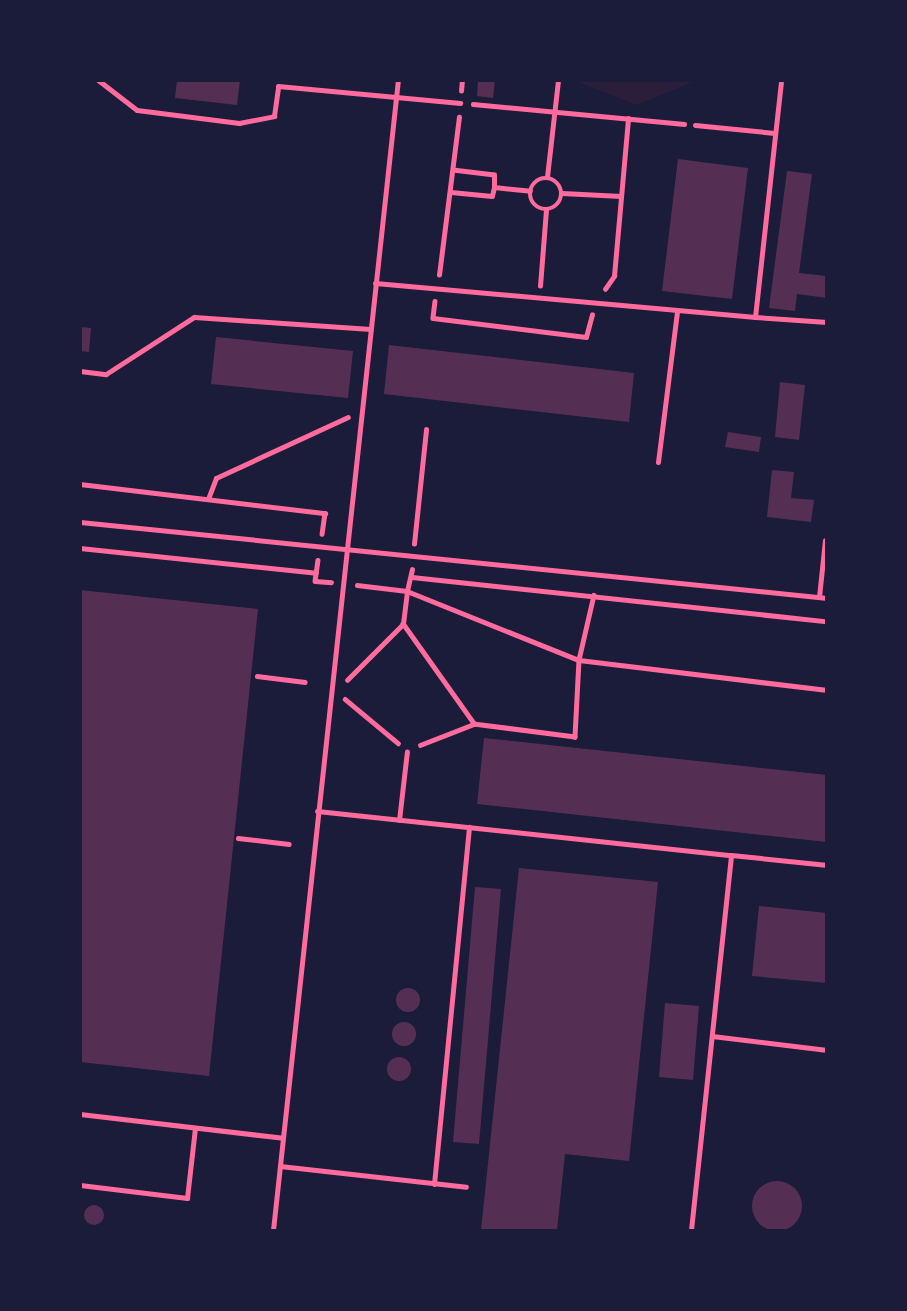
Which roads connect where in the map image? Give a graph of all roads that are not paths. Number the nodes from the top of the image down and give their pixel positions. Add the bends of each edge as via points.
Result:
1 (98, 80) edge
2 (398, 80) edge
3 (781, 82) dead end
4 (278, 83) edge
5 (397, 97) junction
6 (460, 103) road end
7 (695, 125) road end
8 (775, 133) junction
9 (375, 283) junction
10 (677, 312) junction
11 (755, 317) junction
12 (827, 322) edge
13 (371, 329) junction
14 (80, 371) edge
15 (658, 462) dead end
16 (80, 522) edge
17 (825, 540) edge
18 (346, 551) junction
19 (819, 597) junction
20 (827, 598) edge
21 (407, 751) road end
22 (317, 811) junction
23 (399, 820) junction
24 (469, 827) junction
25 (731, 855) junction
26 (827, 865) edge
27 (712, 1036) junction
28 (827, 1050) edge
29 (80, 1114) edge
30 (195, 1128) junction
31 (283, 1138) junction
32 (280, 1166) junction
33 (434, 1184) junction
34 (80, 1185) edge
35 (466, 1187) dead end
36 (273, 1230) edge
37 (691, 1230) edge

1 - 4 lane via 137,110 239,123 274,116
2 - 5 lane
3 - 8 lane
4 - 5 lane
5 - 6 lane
5 - 9 lane
7 - 8 lane
8 - 11 lane
9 - 10 lane
9 - 13 lane
10 - 11 lane
10 - 15 lane
11 - 12 lane
13 - 14 lane via 194,317 106,374
13 - 18 lane
16 - 18 lane
17 - 19 lane
18 - 19 lane
18 - 22 lane
19 - 20 lane
21 - 23 lane
22 - 23 lane
22 - 31 lane
23 - 24 lane
24 - 25 lane
24 - 33 lane
25 - 26 lane
25 - 27 lane
27 - 28 lane
27 - 37 lane
29 - 30 lane
30 - 31 lane
30 - 34 lane via 187,1198
31 - 32 lane
32 - 33 lane
32 - 36 lane
33 - 35 lane

